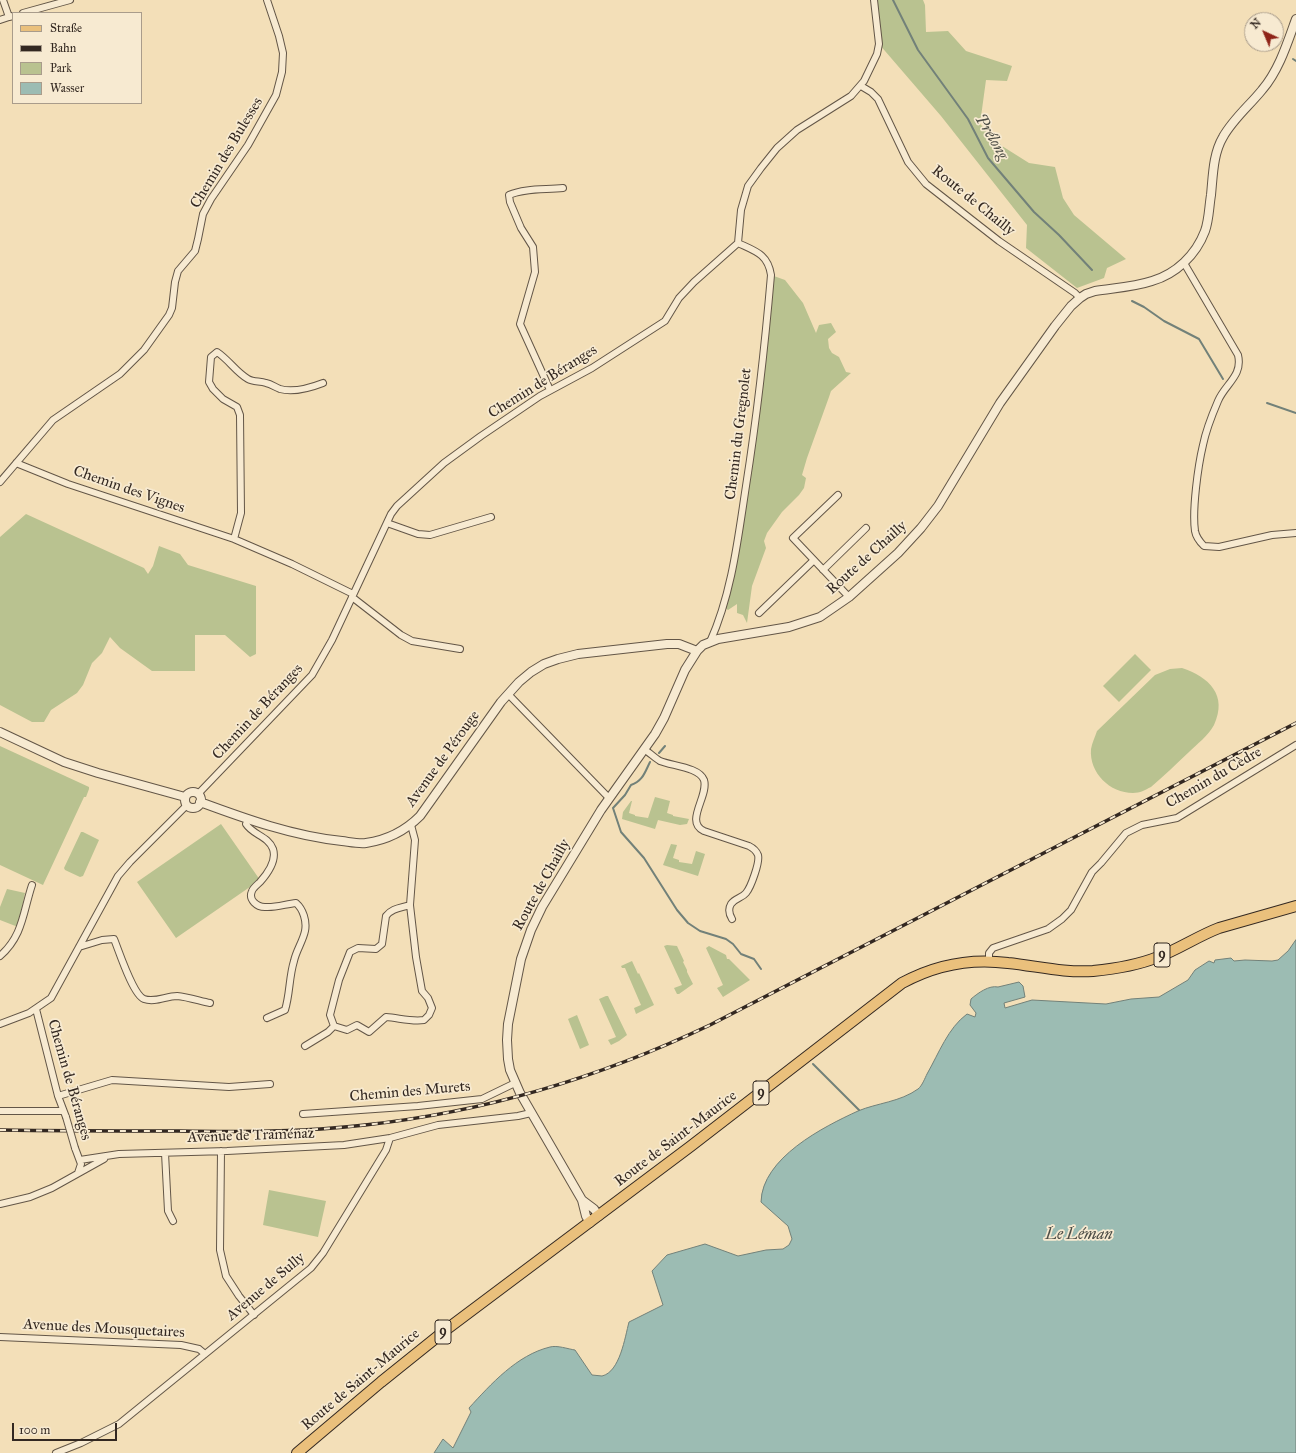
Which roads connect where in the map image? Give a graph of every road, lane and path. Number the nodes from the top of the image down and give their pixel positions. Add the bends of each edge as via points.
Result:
1 (3, 0) edge
2 (70, 0) edge
3 (267, 0) edge
4 (874, 0) edge
5 (27, 12) edge
6 (11, 16) edge
7 (0, 20) edge
8 (1296, 20) edge
9 (860, 86) junction
10 (564, 188) dead end
11 (738, 243) junction
12 (1184, 263) junction
13 (1080, 298) junction
14 (323, 383) dead end
15 (550, 390) junction
16 (16, 463) junction
17 (0, 482) edge
18 (838, 495) dead end
19 (491, 518) dead end
20 (386, 523) junction
21 (866, 528) dead end
22 (1296, 533) edge
23 (234, 539) junction
24 (814, 560) junction
25 (823, 570) junction
26 (353, 596) junction
27 (849, 597) junction
28 (759, 613) dead end
29 (710, 642) junction
30 (460, 649) dead end
31 (697, 651) junction
32 (508, 694) junction
33 (0, 732) edge
34 (1296, 745) edge
35 (645, 750) junction
36 (199, 798) junction
37 (609, 798) junction
38 (186, 801) junction
39 (248, 819) junction
40 (411, 825) junction
41 (32, 885) dead end
42 (410, 905) junction
43 (1296, 906) edge
44 (732, 919) dead end
45 (80, 947) junction
46 (0, 956) edge
47 (989, 961) junction
48 (210, 1003) dead end
49 (36, 1009) junction
50 (267, 1018) dead end
51 (0, 1024) edge
52 (334, 1026) junction
53 (305, 1046) dead end
54 (515, 1082) junction
55 (270, 1084) dead end
56 (58, 1096) junction
57 (0, 1111) edge
58 (531, 1113) junction
59 (65, 1114) junction
60 (303, 1114) dead end
61 (390, 1138) junction
62 (221, 1151) junction
63 (165, 1153) junction
64 (113, 1155) junction
65 (80, 1160) junction
66 (78, 1173) junction
67 (582, 1200) junction
68 (0, 1204) edge
69 (599, 1216) junction
70 (173, 1221) dead end
71 (590, 1222) junction
72 (254, 1315) junction
73 (0, 1337) edge
74 (205, 1354) junction
75 (56, 1453) edge
76 (297, 1453) edge

1 - 6 street
2 - 5 street
3 - 16 street, Chemin des Bulesses via 283,53 282,72 276,95 248,145 203,214 195,251 178,271 174,282 169,315 144,350 120,374 53,420
4 - 9 street via 879,44 877,54
6 - 7 street
8 - 12 street, Route de Chailly via 1272,77 1228,129 1219,145 1204,232 1198,247
9 - 11 street via 851,96 797,130 778,148 748,186 741,210
9 - 13 street, Route de Chailly via 878,99 911,167 933,190 999,242
10 - 15 street via 532,190 509,195 521,228 533,247 536,272 520,324
11 - 15 street, Chemin de Béranges via 679,298 665,322 592,368
11 - 29 street, Chemin du Gregnolet via 764,256 771,275 753,441 733,570
12 - 13 street, Route de Chailly via 1151,282 1095,291
12 - 22 street via 1238,355 1239,366 1236,376 1218,400 1202,446 1195,506 1195,531 1204,546 1219,547 1272,535
13 - 27 street, Route de Chailly via 1055,326 1000,403 931,516 901,550
14 - 23 street via 291,391 280,389 248,380 217,352 211,357 209,382 223,399 237,407 240,414 241,513
15 - 20 street, Chemin de Béranges via 444,463 397,506
16 - 17 street, Chemin des Bulesses
16 - 23 street, Chemin des Vignes via 68,484
18 - 24 street via 793,538
19 - 20 street via 430,535 418,534
20 - 26 street, Chemin de Béranges
21 - 25 street
23 - 26 street, Chemin des Vignes via 292,564
24 - 25 street
24 - 28 street
25 - 27 street
26 - 30 street, Chemin des Vignes via 412,641
26 - 36 street, Chemin de Béranges via 312,675
27 - 29 street, Route de Chailly via 820,617 806,622
29 - 31 street, Route de Chailly
31 - 32 street, Avenue de Pérouge via 679,644 666,644 578,654 544,664 518,682
31 - 35 street, Route de Chailly
32 - 37 street
32 - 40 street, Avenue de Pérouge via 430,804
33 - 38 street via 64,762
34 - 47 street, Chemin du Cèdre via 1177,818 1131,830 1092,872 1071,910 1062,920 1048,929 993,948 989,953
35 - 37 street, Route de Chailly
35 - 44 street via 660,761 695,771 704,780 696,818 700,829 749,846 757,854 758,861 750,887 743,896 734,900 730,907
36 - 38 street via 191,792
36 - 38 street via 196,807 191,808
36 - 39 street, Avenue de Pérouge
37 - 54 street, Route de Chailly via 542,907 525,946 507,1035 508,1059
38 - 45 street, Chemin de Béranges via 118,876
39 - 40 street, Avenue de Pérouge via 320,839 364,843 381,840
39 - 50 street via 246,824 251,831 266,839 273,850 274,861 252,890 253,901 266,907 296,903 305,918 305,932 293,962 285,1010
40 - 42 street via 415,840
41 - 46 street via 18,935
42 - 52 street via 394,909 386,916 382,944 376,949 358,948 350,952 339,980 330,1015
42 - 52 street via 422,991 432,1008 429,1015 424,1020 414,1021 386,1017 369,1032 357,1025 347,1030
43 - 47 main road, Route de Saint-Maurice / 9 via 1207,932 1159,957 1116,968 1072,972
45 - 48 street via 114,939 127,974 138,995 144,999 158,1000 177,996
45 - 49 street, Chemin de Béranges via 50,998
47 - 69 main road, Route de Saint-Maurice / 9 via 945,966 902,983
49 - 51 street
49 - 56 street, Chemin de Béranges
52 - 53 street
54 - 58 street, Route de Chailly
54 - 60 street, Chemin des Murets via 482,1099
55 - 56 street via 229,1087 112,1080
56 - 59 street, Chemin de Béranges
57 - 59 street
58 - 61 street via 438,1125
58 - 67 street, Route de Chailly
59 - 65 street, Chemin de Béranges, bridge
61 - 62 street, Avenue de Traménaz via 344,1145
61 - 72 street, Avenue de Sully via 386,1150 323,1253 301,1277
62 - 63 street, Avenue de Traménaz
62 - 72 street via 220,1250 226,1276
63 - 64 street, Avenue de Traménaz
63 - 70 street via 168,1211
64 - 65 street, Avenue de Traménaz
64 - 66 street, Avenue de Traménaz
65 - 66 street, Chemin de Béranges via 81,1168
66 - 68 street, Avenue de Traménaz via 30,1197
67 - 69 street, Route de Chailly
67 - 71 street, Route de Chailly
69 - 71 main road, Route de Saint-Maurice / 9
71 - 76 main road, Route de Saint-Maurice / 9 via 447,1329
72 - 74 street, Avenue de Sully
73 - 74 street, Avenue des Mousquetaires via 181,1345 198,1349
74 - 75 street, Avenue de Sully via 119,1424 81,1444

